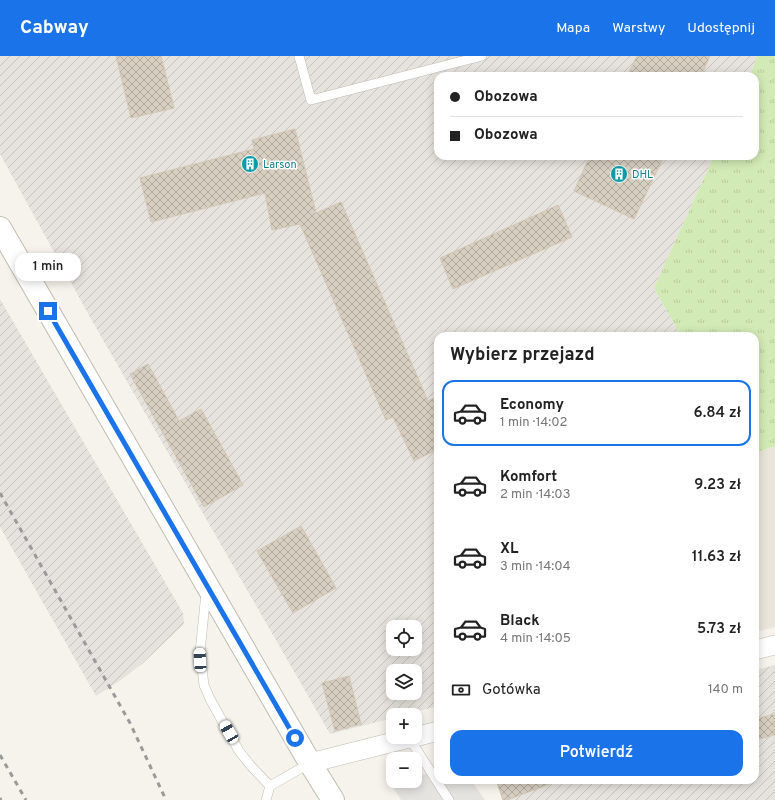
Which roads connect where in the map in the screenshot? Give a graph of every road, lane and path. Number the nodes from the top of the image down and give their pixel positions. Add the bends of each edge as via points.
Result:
1 (299, 56) edge
2 (482, 56) edge
3 (0, 228) edge
4 (207, 586) junction
5 (775, 644) edge
6 (759, 649) edge
7 (434, 732) edge
8 (422, 735) edge
9 (386, 744) edge
10 (416, 744) edge
11 (310, 763) junction
12 (434, 774) edge
13 (440, 784) edge
14 (270, 786) junction
15 (266, 800) edge
16 (333, 800) edge
17 (449, 800) edge

1 - 2 lane via 311,100
3 - 4 street
4 - 11 street
4 - 14 lane via 200,652 204,685 239,751
5 - 6 street
7 - 8 street
9 - 11 street
10 - 12 lane
11 - 14 lane
11 - 16 street
13 - 17 lane
14 - 15 lane

